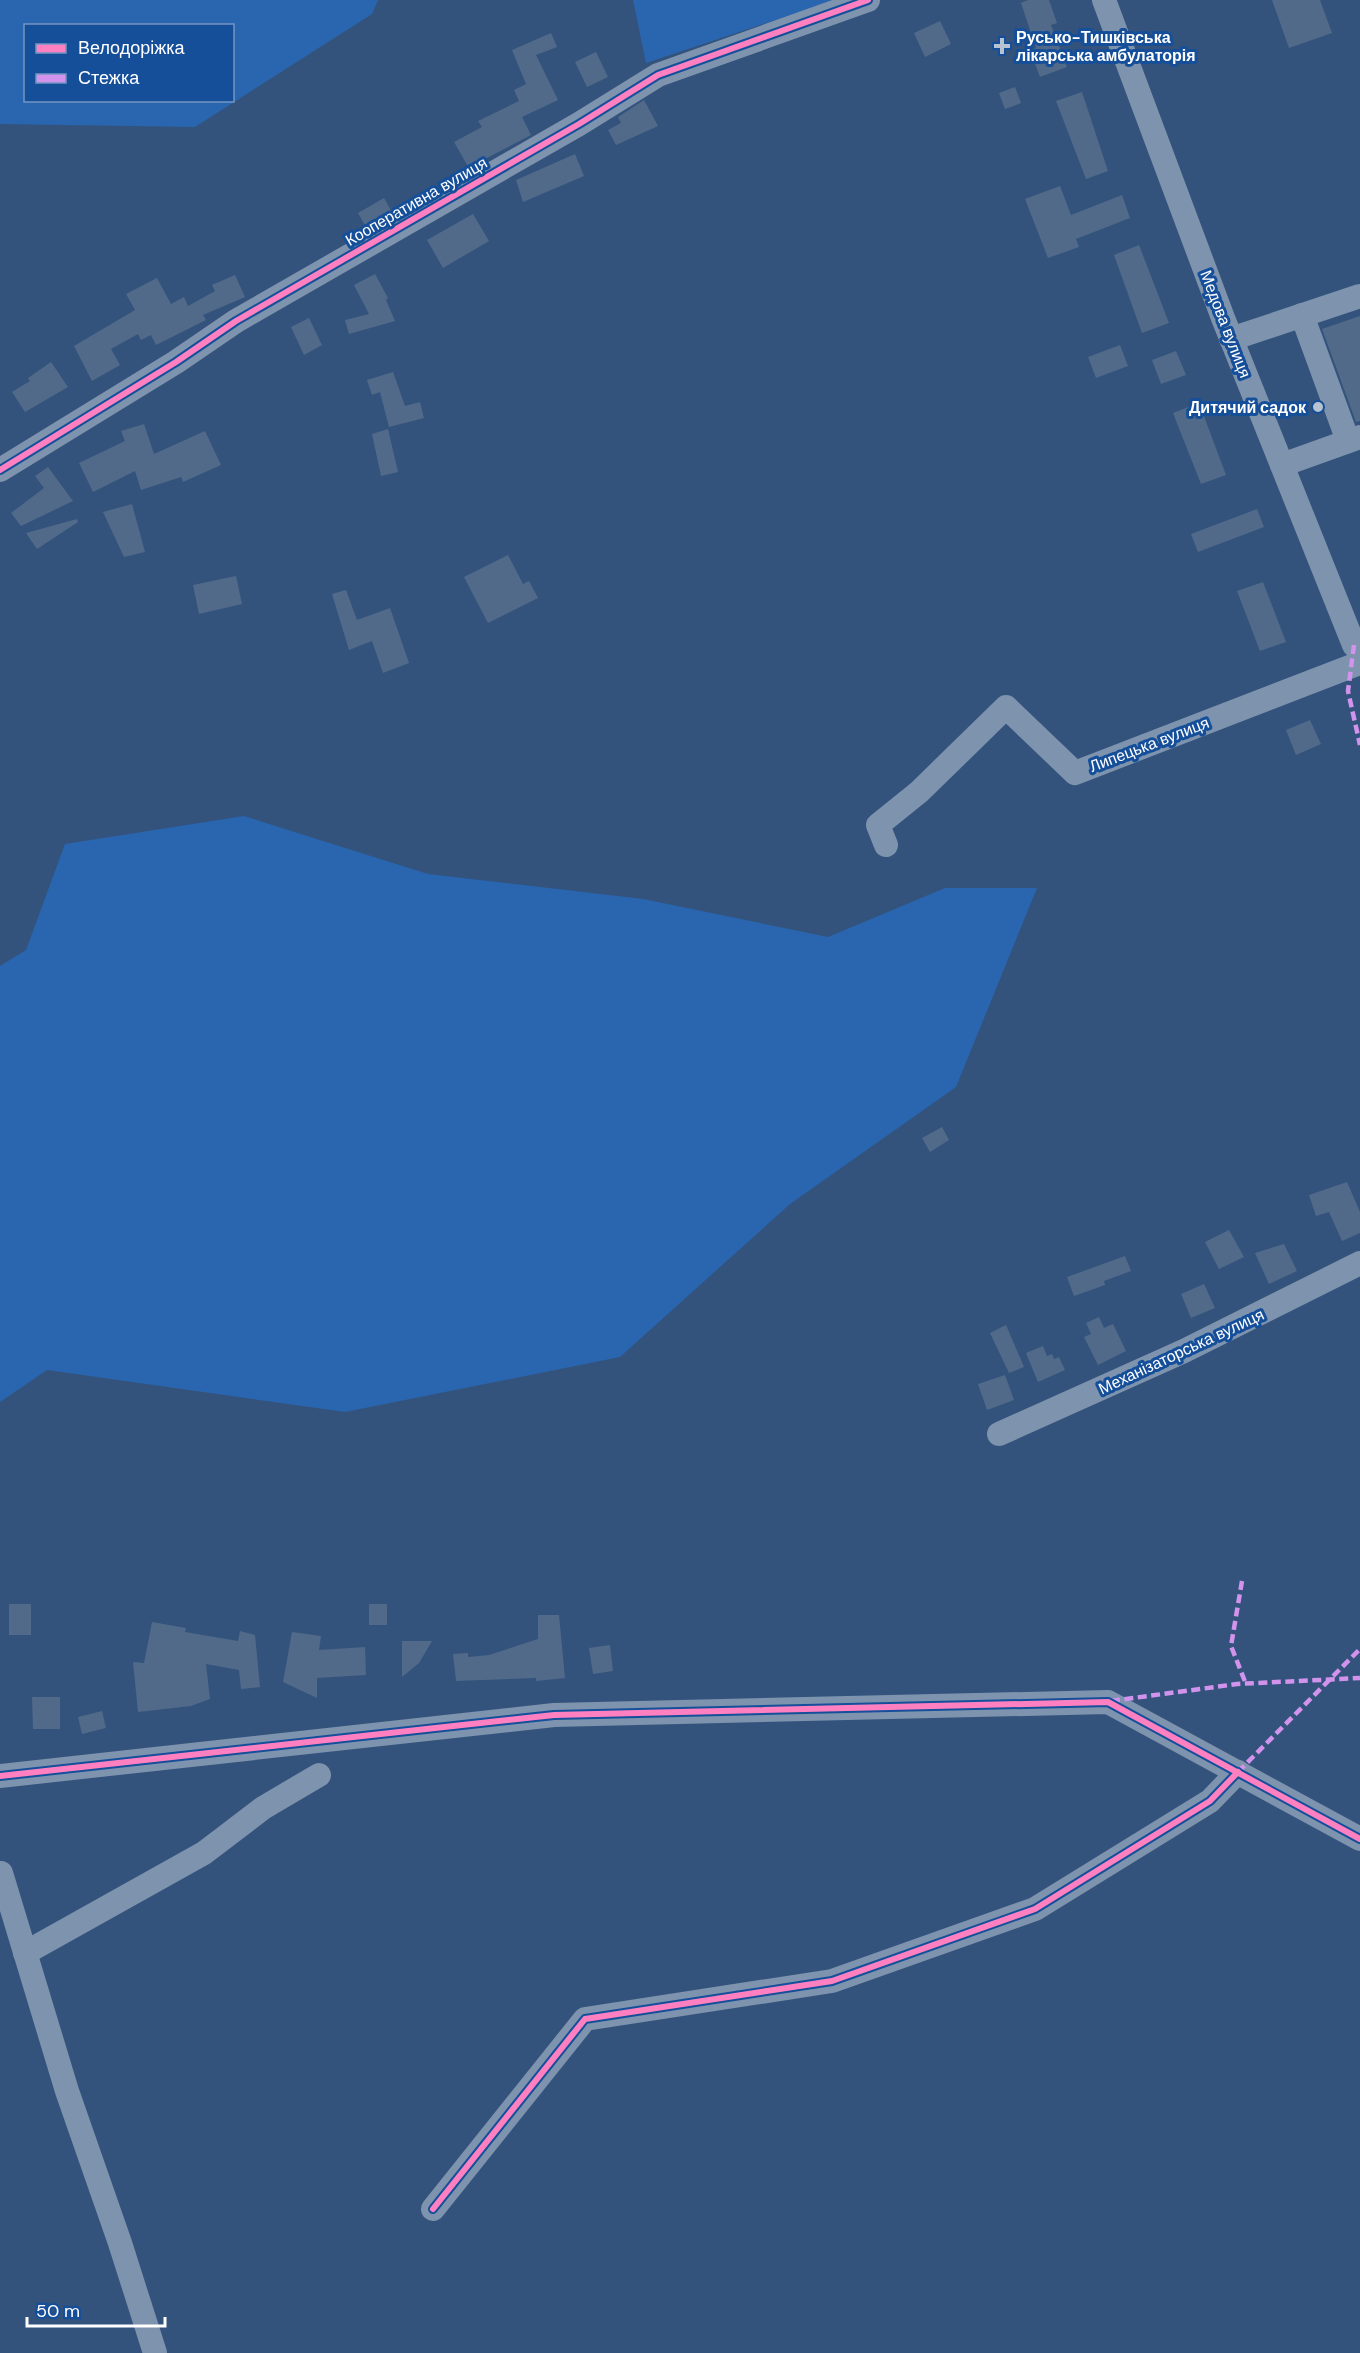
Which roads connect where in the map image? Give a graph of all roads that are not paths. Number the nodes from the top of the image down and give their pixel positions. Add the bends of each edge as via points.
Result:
1 (868, 0) edge
2 (1104, 0) edge
3 (1360, 296) edge
4 (1302, 315) junction
5 (1232, 339) junction
6 (1354, 439) edge
7 (1282, 465) junction
8 (0, 470) edge
9 (1357, 654) edge
10 (885, 845) dead end
11 (1360, 1263) edge
12 (999, 1434) dead end
13 (1238, 1772) junction
14 (319, 1774) dead end
15 (0, 1776) edge
16 (1360, 1839) edge
17 (1, 1873) edge
18 (25, 1953) junction
19 (433, 2209) dead end
20 (155, 2353) edge

1 - 8 street, Кооперативна вулиця via 657,75 236,321
2 - 5 street, Медова вулиця
3 - 4 street
4 - 5 street
4 - 6 street
5 - 7 street, Медова вулиця
6 - 7 street
7 - 9 street, Медова вулиця
9 - 10 street, Липецька вулиця via 1075,773 1006,707 919,792 878,825
11 - 12 street, Механізаторська вулиця via 1184,1352
13 - 15 street via 1108,1702 554,1715
13 - 16 street
13 - 19 street via 1210,1801 1035,1909 832,1981 585,2019
14 - 18 street via 263,1808 204,1853
17 - 18 street
18 - 20 street

